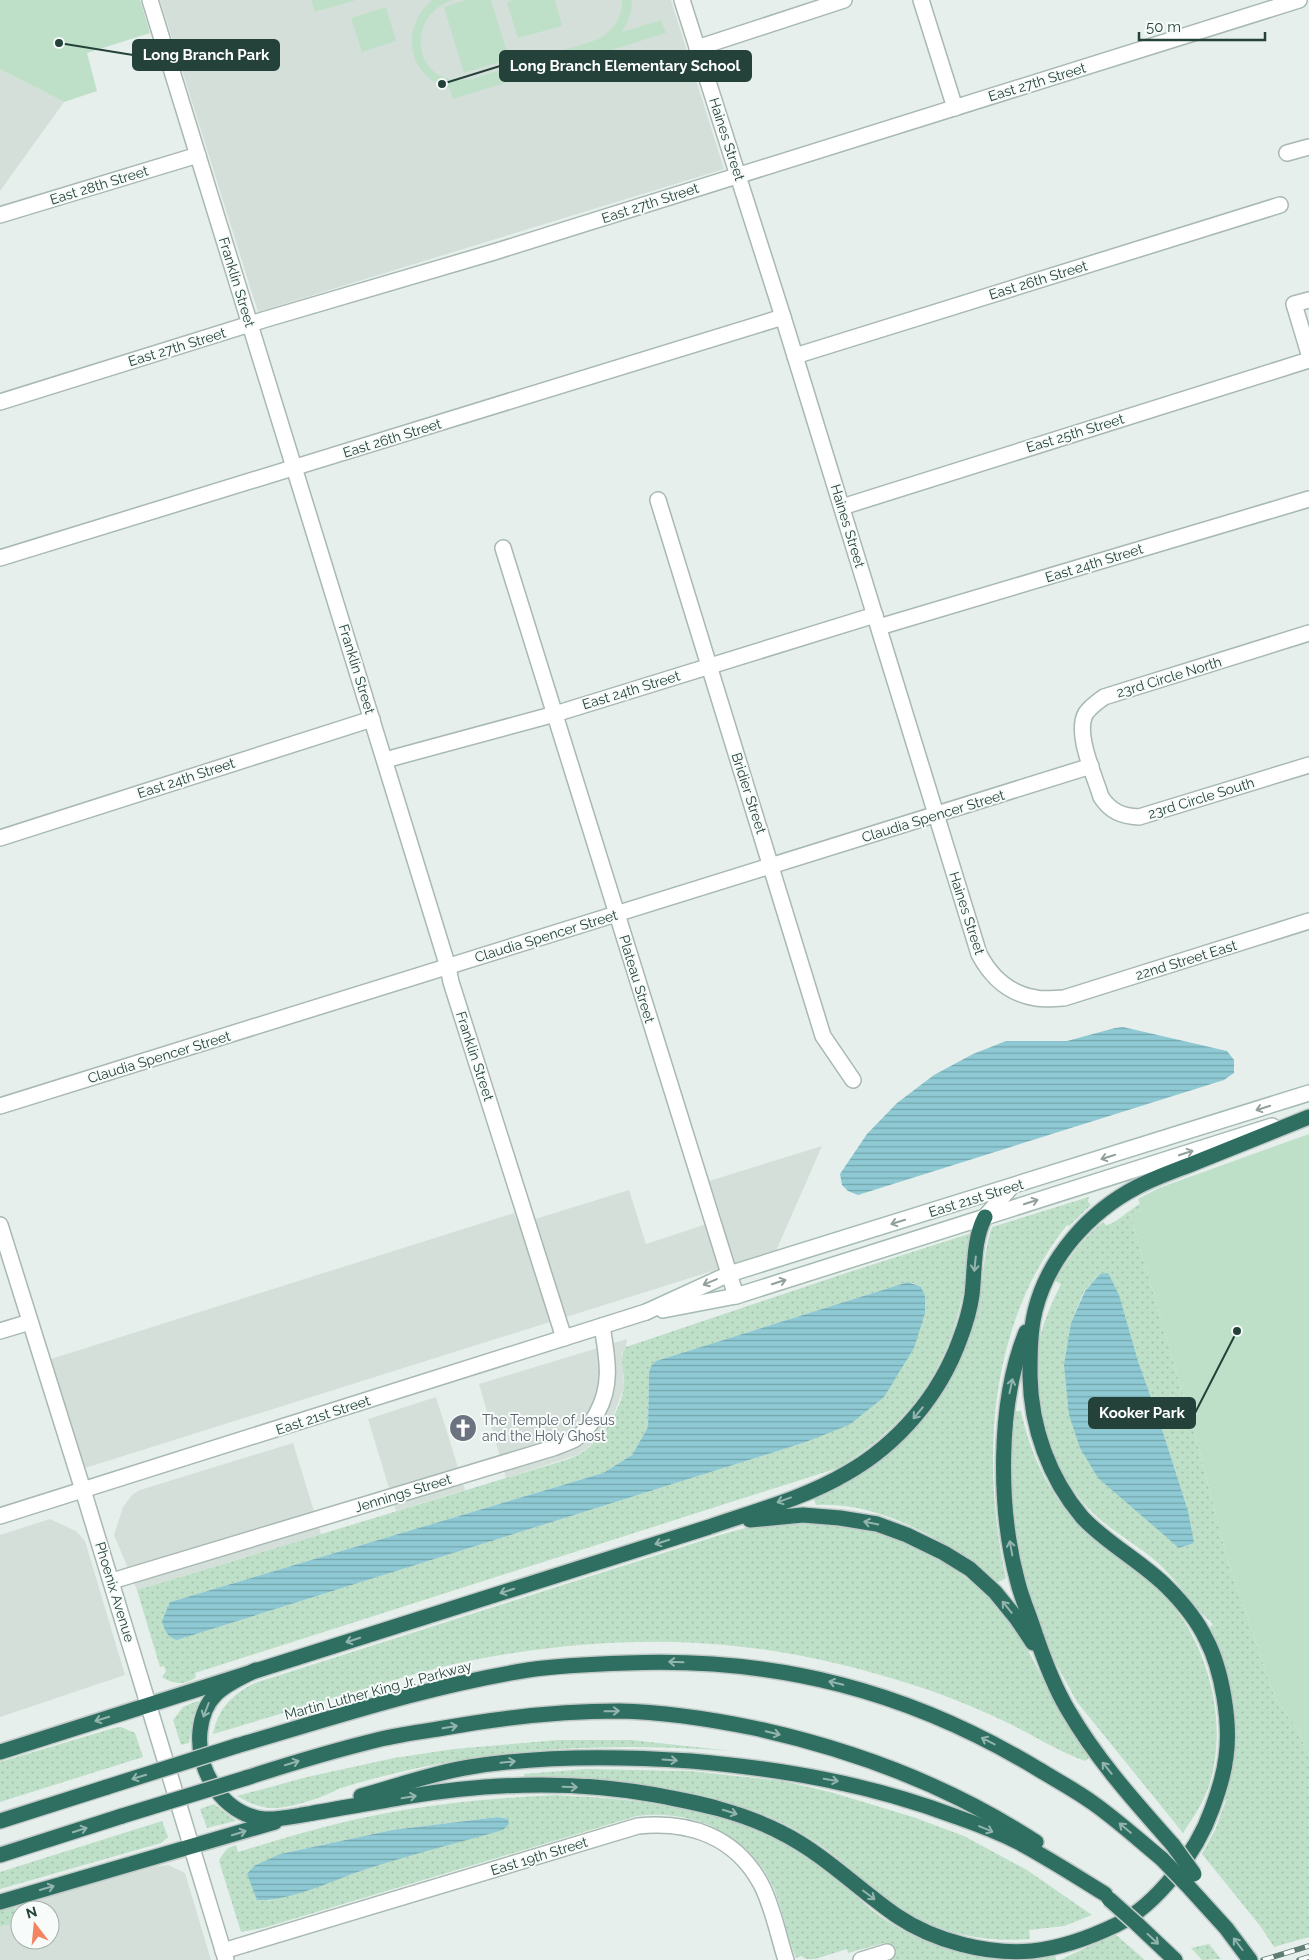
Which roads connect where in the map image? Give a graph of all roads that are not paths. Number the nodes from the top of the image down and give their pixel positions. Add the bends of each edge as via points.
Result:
1 (150, 0) edge
2 (682, 0) edge
3 (844, 0) edge
4 (921, 0) edge
5 (1299, 0) edge
6 (697, 48) junction
7 (955, 108) junction
8 (1309, 146) edge
9 (1287, 153) dead end
10 (198, 155) junction
11 (739, 175) junction
12 (1280, 205) dead end
13 (0, 215) edge
14 (1309, 300) edge
15 (783, 317) junction
16 (250, 325) junction
17 (1309, 354) edge
18 (795, 356) junction
19 (1309, 360) edge
20 (0, 402) edge
21 (294, 468) junction
22 (1309, 499) edge
23 (658, 500) dead end
24 (842, 507) junction
25 (503, 548) dead end
26 (0, 558) edge
27 (877, 621) junction
28 (1309, 633) edge
29 (708, 666) junction
30 (555, 714) junction
31 (372, 719) junction
32 (385, 760) junction
33 (1309, 765) edge
34 (1092, 766) junction
35 (936, 815) junction
36 (0, 838) edge
37 (772, 866) junction
38 (617, 914) junction
39 (1309, 921) edge
40 (448, 966) junction
41 (1064, 998) joint
42 (853, 1080) dead end
43 (1309, 1093) edge
44 (0, 1106) edge
45 (1309, 1115) edge
46 (1011, 1187) junction
47 (985, 1217) junction
48 (0, 1225) edge
49 (729, 1274) junction
50 (736, 1296) junction
51 (1035, 1310) junction
52 (646, 1312) junction
53 (30, 1322) junction
54 (602, 1326) junction
55 (0, 1331) edge
56 (564, 1338) junction
57 (83, 1490) junction
58 (0, 1516) edge
59 (709, 1527) junction
60 (112, 1581) junction
61 (1044, 1662) junction
62 (256, 1670) junction
63 (148, 1704) junction
64 (0, 1752) edge
65 (292, 1816) junction
66 (0, 1821) edge
67 (192, 1847) junction
68 (0, 1855) edge
69 (1190, 1879) junction
70 (1107, 1896) junction
71 (0, 1902) edge
72 (888, 1952) dead end
73 (225, 1955) edge
74 (1172, 1957) edge
75 (786, 1960) edge
76 (861, 1960) edge
77 (1250, 1960) edge

1 - 10 street, Franklin Street
2 - 6 street, Haines Street
3 - 6 street
4 - 7 street
5 - 7 street, East 27th Street
6 - 11 street, Haines Street
7 - 11 street, East 27th Street
8 - 9 street
10 - 13 street, East 28th Street
10 - 16 street, Franklin Street
11 - 15 street, Haines Street
11 - 16 street, East 27th Street
12 - 18 street, East 26th Street
14 - 17 street via 1294,304
15 - 18 street, Haines Street
15 - 21 street, East 26th Street
16 - 20 street, East 27th Street
16 - 21 street, Franklin Street
18 - 24 street, Haines Street
19 - 24 street, East 25th Street
21 - 26 street, East 26th Street
21 - 31 street, Franklin Street
22 - 27 street, East 24th Street
23 - 29 street, Bridier Street
24 - 27 street, Haines Street
25 - 30 street, Plateau Street
27 - 29 street, East 24th Street
27 - 35 street, Haines Street
28 - 34 street, 23rd Circle North via 1104,697 1092,705 1082,725
29 - 30 street, East 24th Street
29 - 37 street, Bridier Street
30 - 32 street, East 24th Street
30 - 38 street, Plateau Street
31 - 32 street, Franklin Street
31 - 36 street, East 24th Street
32 - 40 street, Franklin Street
33 - 34 street, 23rd Circle South via 1139,817 1126,816 1107,806
34 - 35 street, Claudia Spencer Street
35 - 37 street, Claudia Spencer Street
35 - 41 street, Haines Street via 979,954 986,967 1018,993 1037,999
37 - 38 street, Claudia Spencer Street
37 - 42 street, Bridier Street via 823,1036
38 - 40 street, Claudia Spencer Street
38 - 49 street, Plateau Street
39 - 41 street, 22nd Street East
40 - 44 street, Claudia Spencer Street
40 - 56 street, Franklin Street
43 -> 46 street, East 21st Street
47 -> 45 street, East 21st Street
45 - 51 highway via 1137,1187 1103,1209 1070,1241 1048,1274
46 - 47 street
46 -> 49 street, East 21st Street
50 -> 47 street, East 21st Street
47 -> 59 highway via 979,1229 971,1297 961,1339 928,1401 904,1429 877,1454 847,1474
48 - 53 street, Phoenix Avenue
49 - 50 street, Plateau Street
49 -> 52 street, East 21st Street
50 - 52 street, East 21st Street
61 -> 51 highway via 1018,1584 1010,1546 1003,1470 1010,1392 1020,1347
65 -> 51 highway via 500,1786 642,1793 732,1812 784,1834 829,1863 900,1918 934,1936 956,1943 1029,1951 1058,1946 1120,1923 1158,1892 1199,1840 1216,1800 1226,1756 1226,1716 1220,1679 1206,1639 1196,1623 1166,1587 1084,1518 1063,1490 1047,1457 1035,1425 1030,1388
52 - 54 street, East 21st Street
53 - 55 street
53 - 57 street, Phoenix Avenue
54 - 56 street, East 21st Street
54 - 60 street, Jennings Street via 608,1382 603,1402 591,1424 575,1438 553,1448
56 - 57 street, East 21st Street
57 - 58 street, East 21st Street
57 - 60 street, Phoenix Avenue
61 -> 59 highway via 1017,1619 989,1586 970,1569 907,1535 877,1524 803,1515 764,1517
59 -> 62 highway
60 - 63 street, Phoenix Avenue
69 -> 61 highway, bridge via 1172,1845 1097,1755 1067,1709
62 - 63 highway
62 -> 65 highway via 221,1688 204,1711 200,1748 205,1771 229,1804 244,1813 265,1819
63 -> 64 highway
63 - 67 street, Phoenix Avenue
67 -> 65 highway
65 -> 70 highway via 440,1774 501,1762 620,1758 713,1763 834,1780 935,1808 1017,1842
69 -> 66 highway, Martin Luther King Jr. Parkway, bridge via 1091,1802 1012,1753 958,1726 875,1693 808,1676 718,1664 593,1664 526,1671 437,1688 236,1746
71 -> 67 highway
67 - 73 street, Phoenix Avenue
68 -> 70 highway, bridge via 320,1754 380,1739 532,1716 642,1712 770,1732 890,1767 1001,1819
77 -> 69 highway
70 -> 74 highway, bridge
72 - 76 street
73 - 75 street, East 19th Street via 638,1826 669,1824 710,1835 747,1864 766,1895

